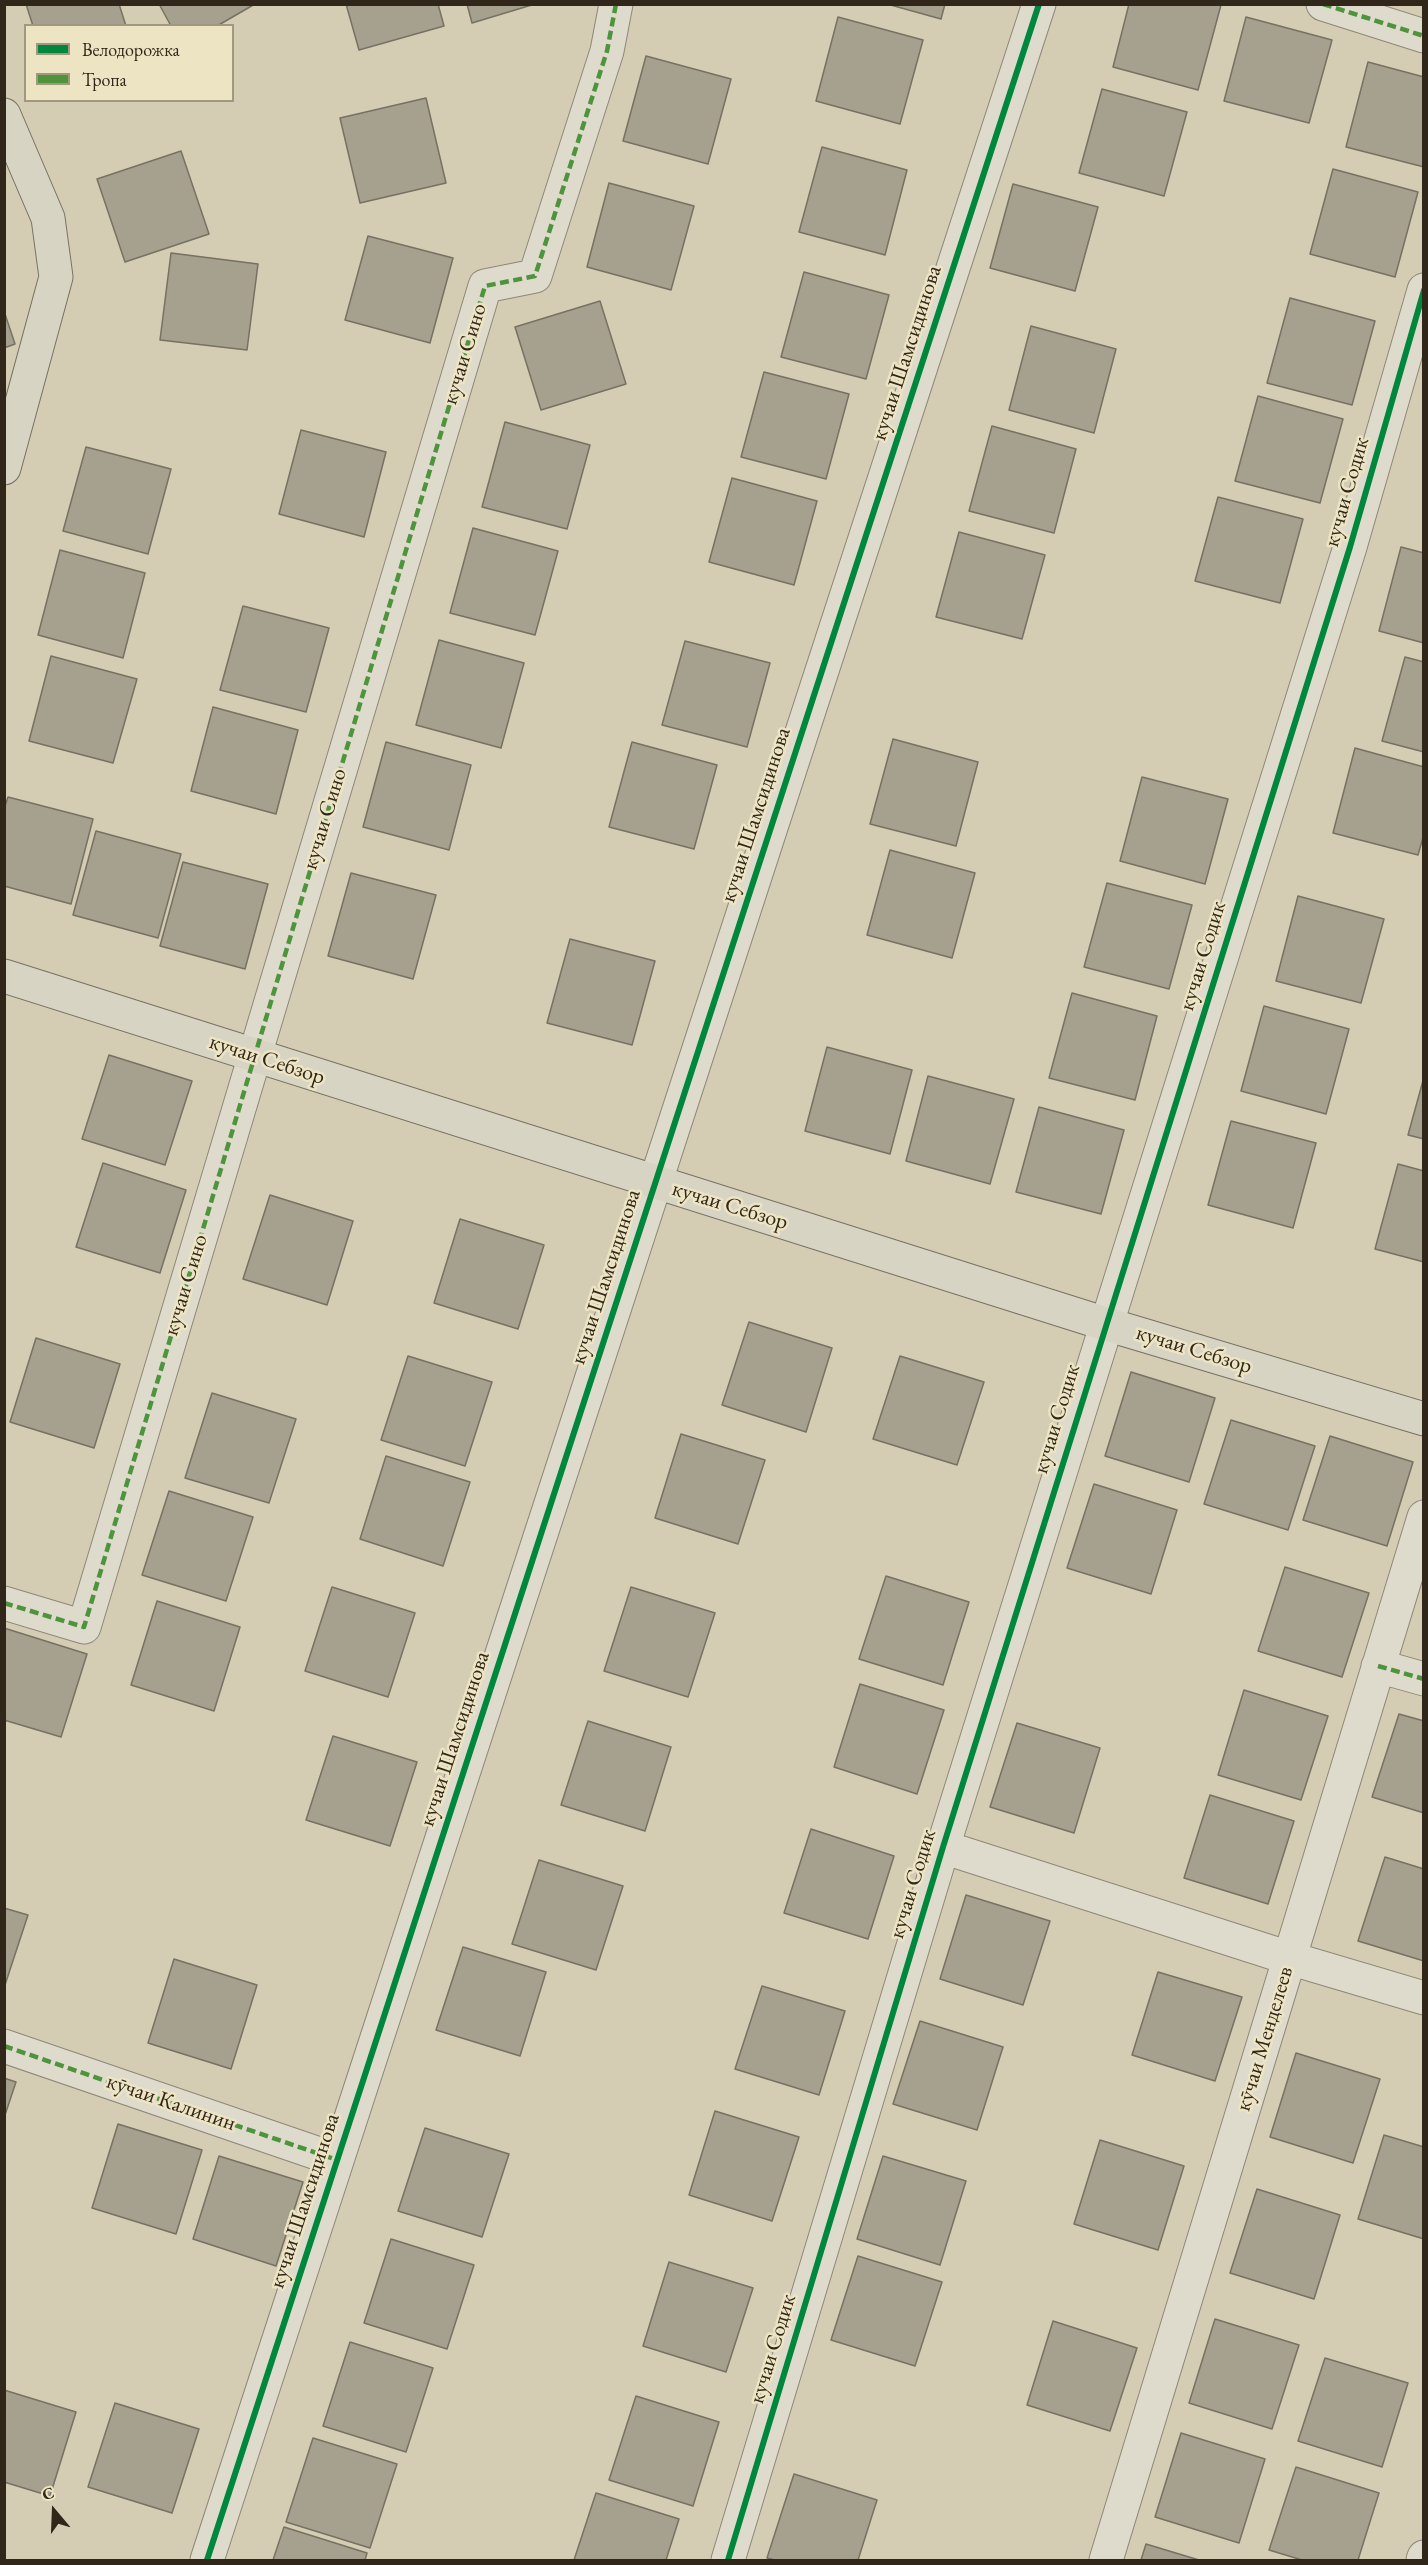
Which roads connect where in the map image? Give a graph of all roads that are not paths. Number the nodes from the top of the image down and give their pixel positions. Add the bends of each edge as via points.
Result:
1 (616, 4) edge
2 (1039, 4) edge
3 (1323, 4) edge
4 (1424, 36) edge
5 (4, 115) edge
6 (1424, 290) edge
7 (4, 468) edge
8 (4, 976) edge
9 (254, 1056) junction
10 (656, 1183) junction
11 (1106, 1324) junction
12 (1424, 1419) edge
13 (1424, 1517) edge
14 (4, 1603) edge
15 (1378, 1666) junction
16 (1424, 1678) edge
17 (943, 1847) junction
18 (1289, 1958) junction
19 (1424, 1998) edge
20 (4, 2046) edge
21 (337, 2160) junction
22 (207, 2560) edge
23 (728, 2560) edge
24 (1106, 2560) edge

1 - 9 street, кучаи Сино via 608,51 535,276 485,286
2 - 10 street, кучаи Шамсидинова
3 - 4 street
5 - 7 main road via 48,218 57,278
6 - 11 street, кучаи Содик via 1350,547
8 - 9 main road, кучаи Себзор
9 - 10 main road, кучаи Себзор
9 - 14 street, кучаи Сино via 84,1627
10 - 11 main road, кучаи Себзор
10 - 21 street, кучаи Шамсидинова
11 - 12 main road, кучаи Себзор
11 - 17 street, кучаи Содик
13 - 15 street, кӯчаи Менделеев
15 - 16 street
15 - 18 street, кӯчаи Менделеев
17 - 18 street
17 - 23 street, кучаи Содик
18 - 19 street
18 - 24 street, кӯчаи Менделеев
20 - 21 street, кӯчаи Калинин
21 - 22 street, кучаи Шамсидинова

